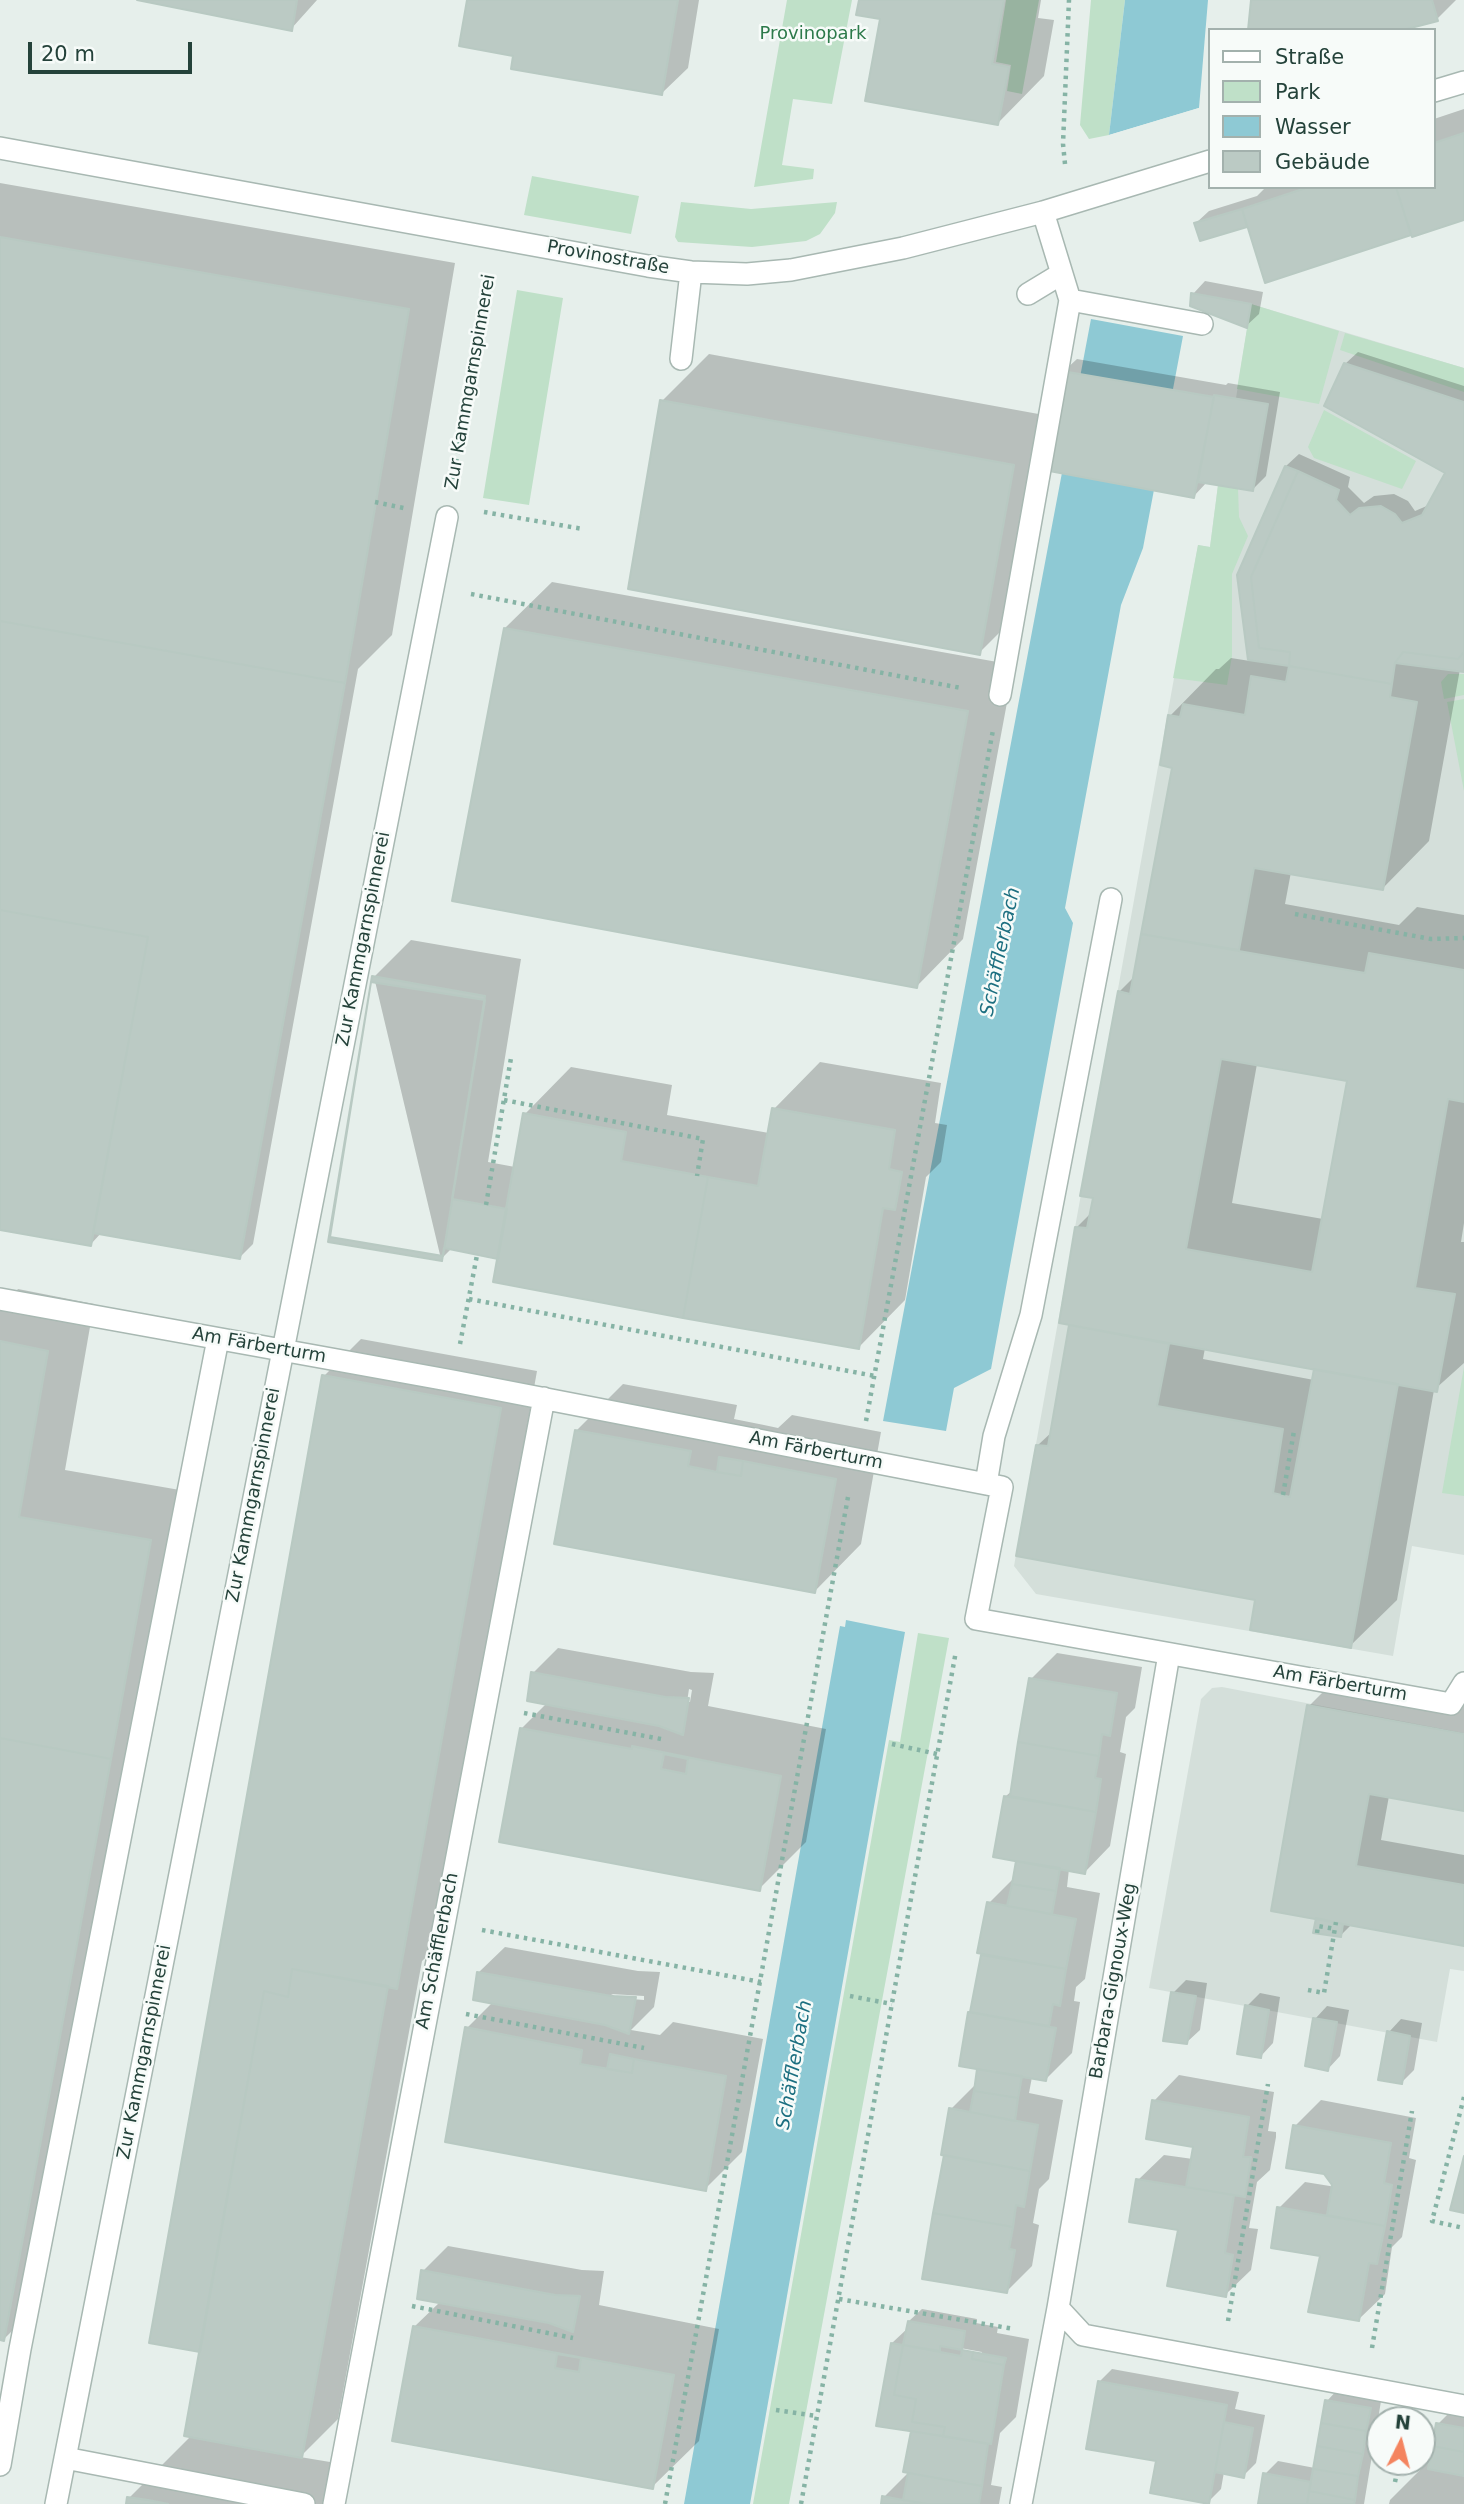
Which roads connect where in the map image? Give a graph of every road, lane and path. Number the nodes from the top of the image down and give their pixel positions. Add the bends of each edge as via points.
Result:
1 (1069, 0) edge
2 (1464, 82) edge
3 (1436, 90) edge
4 (0, 148) edge
5 (1206, 162) edge
6 (1073, 203) junction
7 (1043, 212) junction
8 (497, 239) junction
9 (691, 272) junction
10 (1061, 274) junction
11 (1028, 293) dead end
12 (1070, 300) junction
13 (1202, 324) dead end
14 (681, 359) dead end
15 (448, 512) junction
16 (583, 529) dead end
17 (433, 587) junction
18 (1000, 695) junction
19 (1111, 899) dead end
20 (1295, 914) dead end
21 (1464, 938) edge
22 (511, 1058) dead end
23 (503, 1100) junction
24 (698, 1176) dead end
25 (486, 1205) dead end
26 (477, 1255) dead end
27 (0, 1299) edge
28 (469, 1299) junction
29 (218, 1339) junction
30 (283, 1349) junction
31 (875, 1376) junction
32 (453, 1381) junction
33 (544, 1398) junction
34 (1294, 1431) dead end
35 (858, 1459) junction
36 (986, 1484) junction
37 (1283, 1495) dead end
38 (958, 1638) dead end
39 (1169, 1654) junction
40 (1464, 1683) edge
41 (485, 1706) junction
42 (661, 1739) dead end
43 (892, 1744) dead end
44 (937, 1754) junction
45 (443, 1923) junction
46 (1317, 1933) dead end
47 (761, 1982) junction
48 (1308, 1990) dead end
49 (850, 1996) dead end
50 (892, 2004) junction
51 (428, 2007) junction
52 (644, 2048) dead end
53 (1268, 2084) dead end
54 (1464, 2097) edge
55 (1412, 2111) dead end
56 (1462, 2115) edge
57 (1464, 2228) edge
58 (373, 2298) junction
59 (839, 2299) junction
60 (1058, 2308) junction
61 (1053, 2335) junction
62 (573, 2338) dead end
63 (1221, 2362) junction
64 (1365, 2388) junction
65 (1464, 2406) edge
66 (776, 2410) dead end
67 (817, 2416) junction
68 (65, 2458) junction
69 (0, 2465) edge
70 (1396, 2476) edge
71 (1395, 2482) dead end
72 (56, 2504) edge
73 (304, 2504) edge
74 (334, 2504) edge
75 (665, 2504) edge
76 (801, 2504) edge
77 (1021, 2504) edge

1 - 6 path via 1063,144
2 - 3 street
4 - 8 street, Provinostraße
5 - 6 street, Provinostraße
6 - 7 street, Provinostraße
7 - 9 street, Provinostraße via 903,248 791,270
7 - 10 street
8 - 9 street, Provinostraße
8 - 15 path, Zur Kammgarnspinnerei
9 - 14 street
10 - 11 street
10 - 12 street
12 - 13 street
12 - 18 street
15 - 16 path
15 - 17 street, Zur Kammgarnspinnerei
17 - 18 path
17 - 30 street, Zur Kammgarnspinnerei
18 - 31 path
19 - 36 street via 1031,1315 994,1437
20 - 21 path via 1431,939
22 - 23 path
23 - 24 path via 703,1139
23 - 25 path
26 - 28 path
27 - 29 street, Am Färberturm
28 - 31 path
28 - 32 path
29 - 30 street, Am Färberturm
29 - 69 street
30 - 32 street, Am Färberturm
30 - 68 street, Zur Kammgarnspinnerei
31 - 35 path
32 - 33 street, Am Färberturm
33 - 35 street, Am Färberturm
33 - 41 street, Am Schäfflerbach
34 - 37 path
35 - 36 street, Am Färberturm
35 - 47 path
36 - 39 street, Am Färberturm via 1002,1487 976,1619
38 - 44 path
39 - 40 street, Am Färberturm via 1451,1704
39 - 60 street, Barbara-Gignoux-Weg
41 - 42 path
41 - 45 street, Am Schäfflerbach
43 - 44 path
44 - 50 path
45 - 47 path
45 - 51 street, Am Schäfflerbach
46 - 48 path via 1318,1926 1336,1925 1324,1993
47 - 75 path
49 - 50 path
50 - 59 path
51 - 52 path
51 - 58 street, Am Schäfflerbach
53 - 63 path
54 - 56 path
55 - 64 path
56 - 57 path via 1432,2221
58 - 62 path
58 - 74 street, Am Schäfflerbach
59 - 61 path
59 - 67 path
60 - 61 street, Barbara-Gignoux-Weg
60 - 63 street via 1083,2335
61 - 77 street, Barbara-Gignoux-Weg
63 - 64 street
64 - 65 street
66 - 67 path
67 - 76 path
68 - 72 street, Zur Kammgarnspinnerei
68 - 73 street
70 - 71 path

